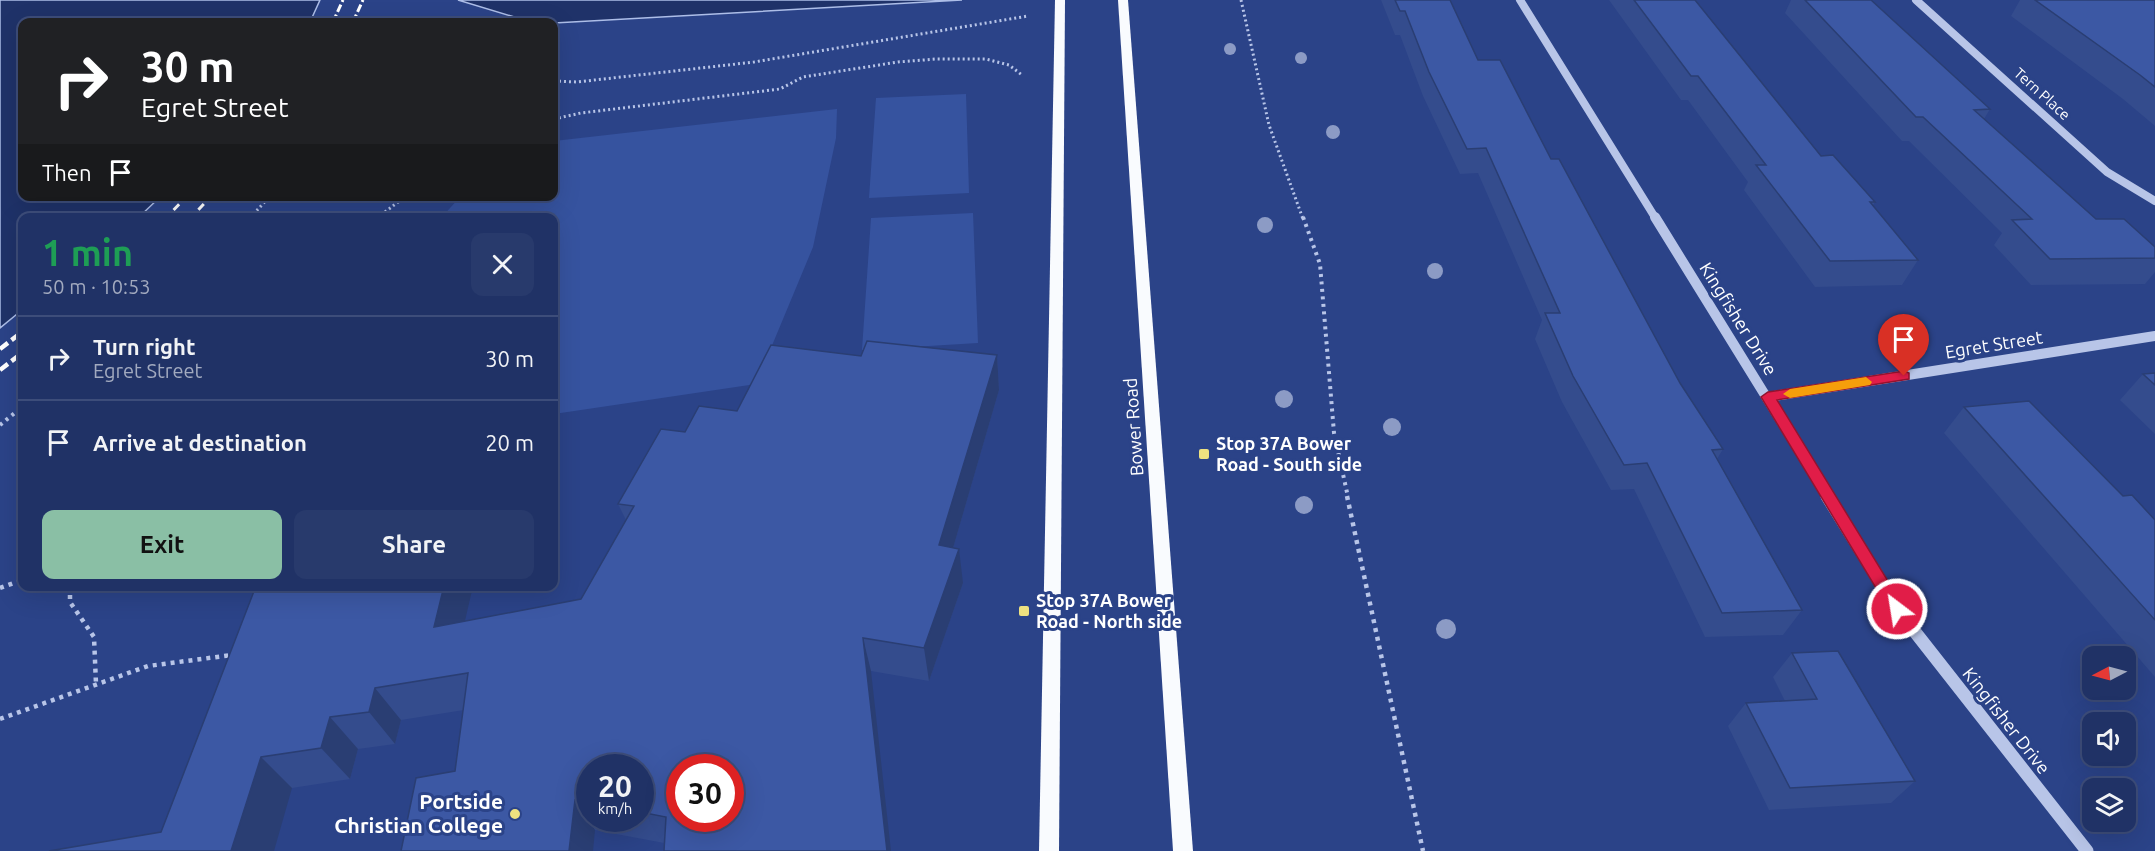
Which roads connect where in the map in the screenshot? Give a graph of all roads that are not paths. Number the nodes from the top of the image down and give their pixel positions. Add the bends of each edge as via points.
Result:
1 (1060, 0) edge
2 (1123, 0) edge
3 (1520, 0) edge
4 (1916, 0) edge
5 (2155, 201) edge
6 (2155, 336) edge
7 (1768, 397) junction
8 (1049, 851) edge
9 (1183, 851) edge
10 (2087, 851) edge

1 - 8 main road
2 - 9 main road, Bower Road
3 - 7 street, Kingfisher Drive
4 - 5 street, Tern Place via 2107,172
6 - 7 street, Egret Street
7 - 10 street, Kingfisher Drive via 1897,609

